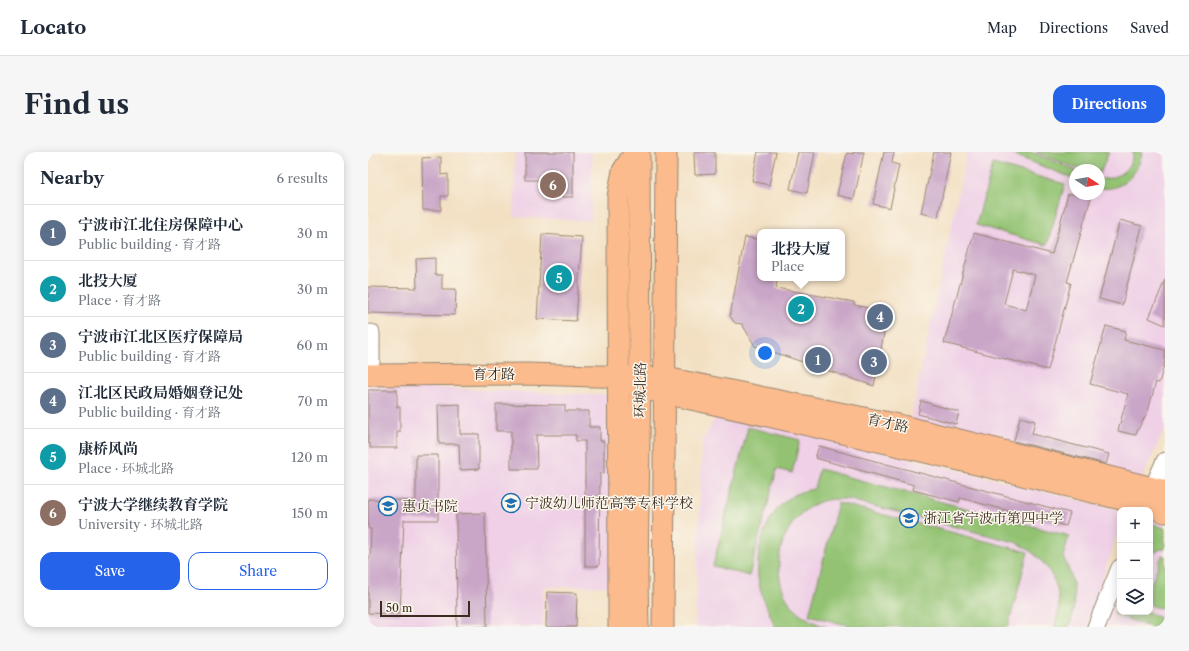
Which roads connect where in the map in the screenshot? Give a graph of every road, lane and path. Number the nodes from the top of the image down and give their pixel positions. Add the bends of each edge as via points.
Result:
1 (635, 152) edge
2 (639, 152) edge
3 (666, 152) edge
4 (371, 333) dead end
5 (369, 375) edge
6 (619, 375) junction
7 (640, 382) junction
8 (669, 389) junction
9 (1165, 461) edge
10 (1151, 498) edge
11 (1165, 512) edge
12 (1117, 575) edge
13 (619, 627) edge
14 (638, 627) edge
15 (663, 627) edge
16 (676, 627) edge
17 (1096, 627) edge

1 - 6 main road via 623,171 618,198
2 - 7 main road, 环城北路
3 - 8 main road, 环城北路
4 - 5 street
5 - 6 main road, 育才路
6 - 7 main road, 育才路
6 - 13 main road
7 - 8 main road, 育才路
7 - 14 main road, 环城北路
8 - 10 main road, 育才路 via 931,452
8 - 15 main road, 环城北路
8 - 16 main road
9 - 10 street
10 - 11 main road, 育才路
12 - 17 street

